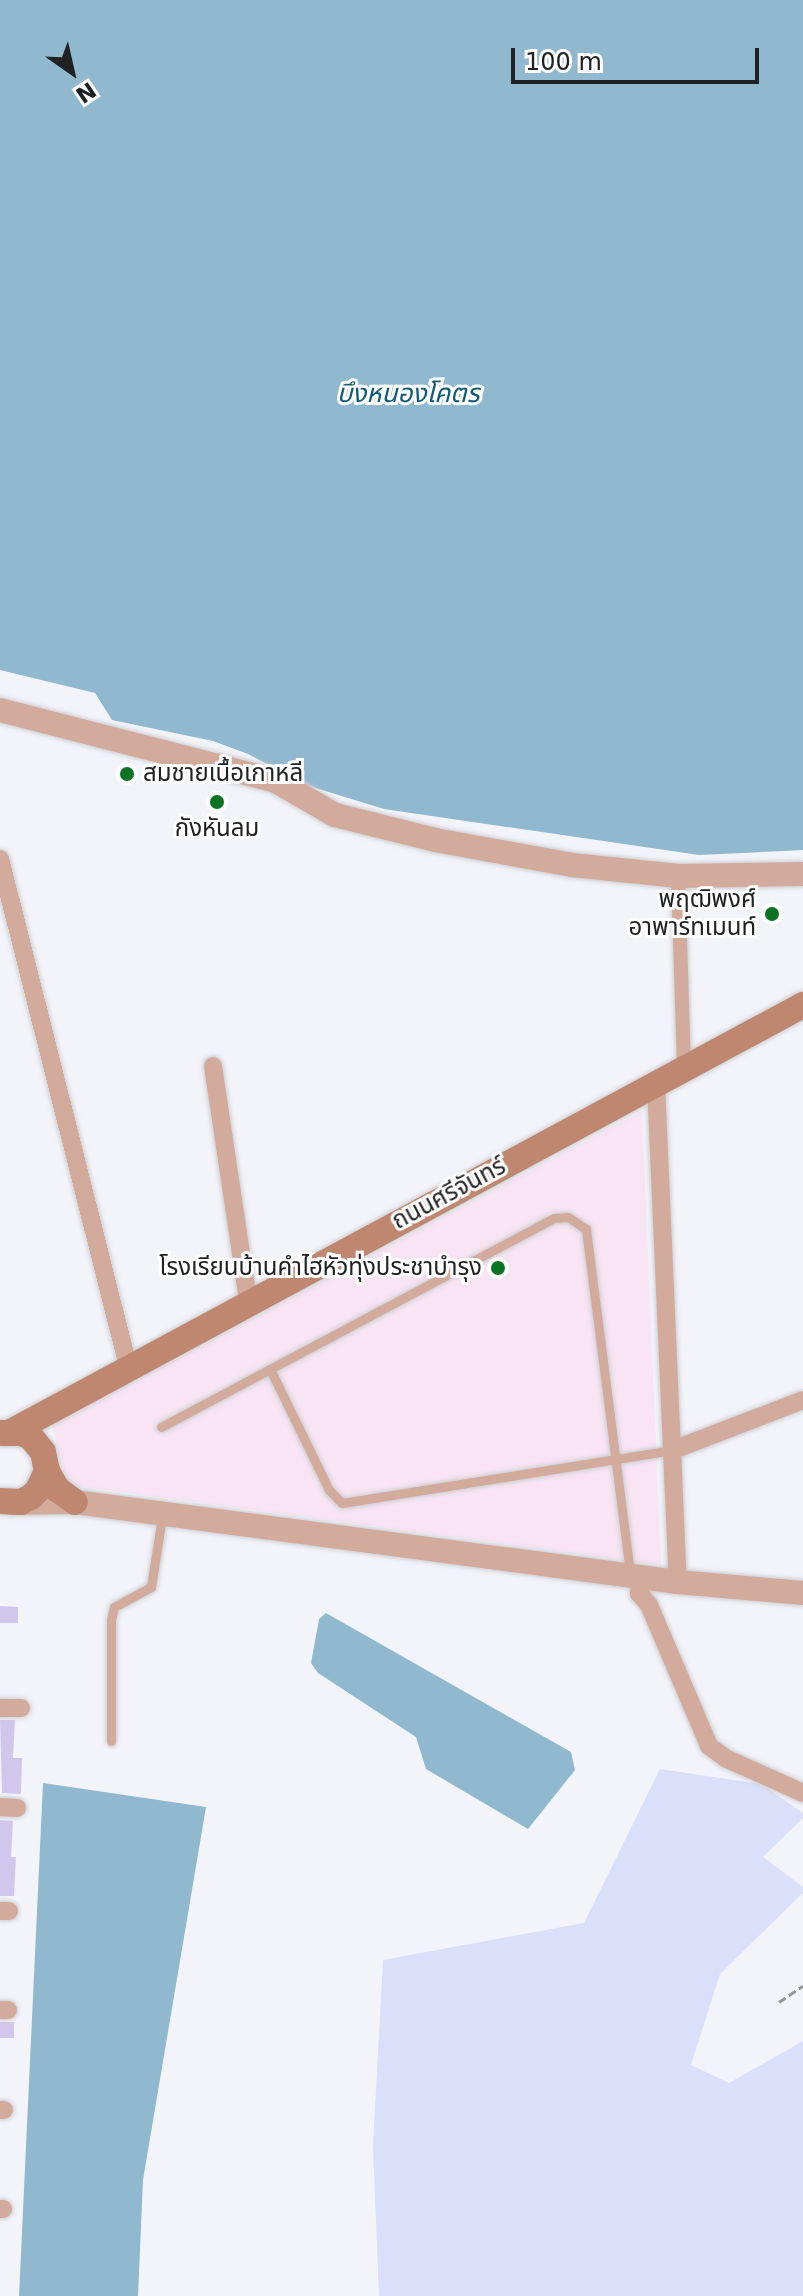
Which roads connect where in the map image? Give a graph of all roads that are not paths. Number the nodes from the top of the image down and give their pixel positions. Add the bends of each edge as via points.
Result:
1 (0, 710) edge
2 (0, 859) edge
3 (803, 874) edge
4 (678, 876) junction
5 (7, 919) edge
6 (803, 1005) edge
7 (213, 1066) dead end
8 (684, 1068) junction
9 (656, 1084) junction
10 (248, 1301) junction
11 (128, 1366) junction
12 (270, 1369) junction
13 (803, 1400) edge
14 (58, 1405) junction
15 (161, 1427) dead end
16 (6, 1432) edge
17 (38, 1444) junction
18 (673, 1450) junction
19 (616, 1461) junction
20 (47, 1471) junction
21 (75, 1502) junction
22 (4, 1503) edge
23 (162, 1513) junction
24 (637, 1577) junction
25 (678, 1582) junction
26 (803, 1593) edge
27 (0, 1708) edge
28 (21, 1708) dead end
29 (111, 1741) dead end
30 (803, 1793) edge

1 - 4 street via 276,781 335,815 435,840 572,865
2 - 5 street
3 - 4 street
4 - 8 street
5 - 11 street
6 - 8 main road, ถนนศรีจันทร์
7 - 10 street
8 - 9 main road, ถนนศรีจันทร์
9 - 10 main road, ถนนศรีจันทร์
9 - 18 street
10 - 11 main road, ถนนศรีจันทร์
11 - 14 main road, ถนนศรีจันทร์
12 - 15 lane
12 - 19 lane via 329,1490 342,1503
12 - 19 lane via 554,1218 568,1217 586,1229
13 - 18 street
14 - 16 main road, ถนนศรีจันทร์
14 - 17 main road via 42,1424
16 - 17 main road via 21,1433
17 - 20 main road
18 - 19 lane
18 - 25 street
19 - 24 lane
20 - 21 main road via 57,1489
20 - 22 main road via 31,1497
21 - 22 street
21 - 23 street
23 - 24 street
23 - 29 lane via 151,1587 114,1607 111,1620
24 - 25 street
24 - 30 street via 639,1593 649,1605 709,1746
25 - 26 street
27 - 28 street

